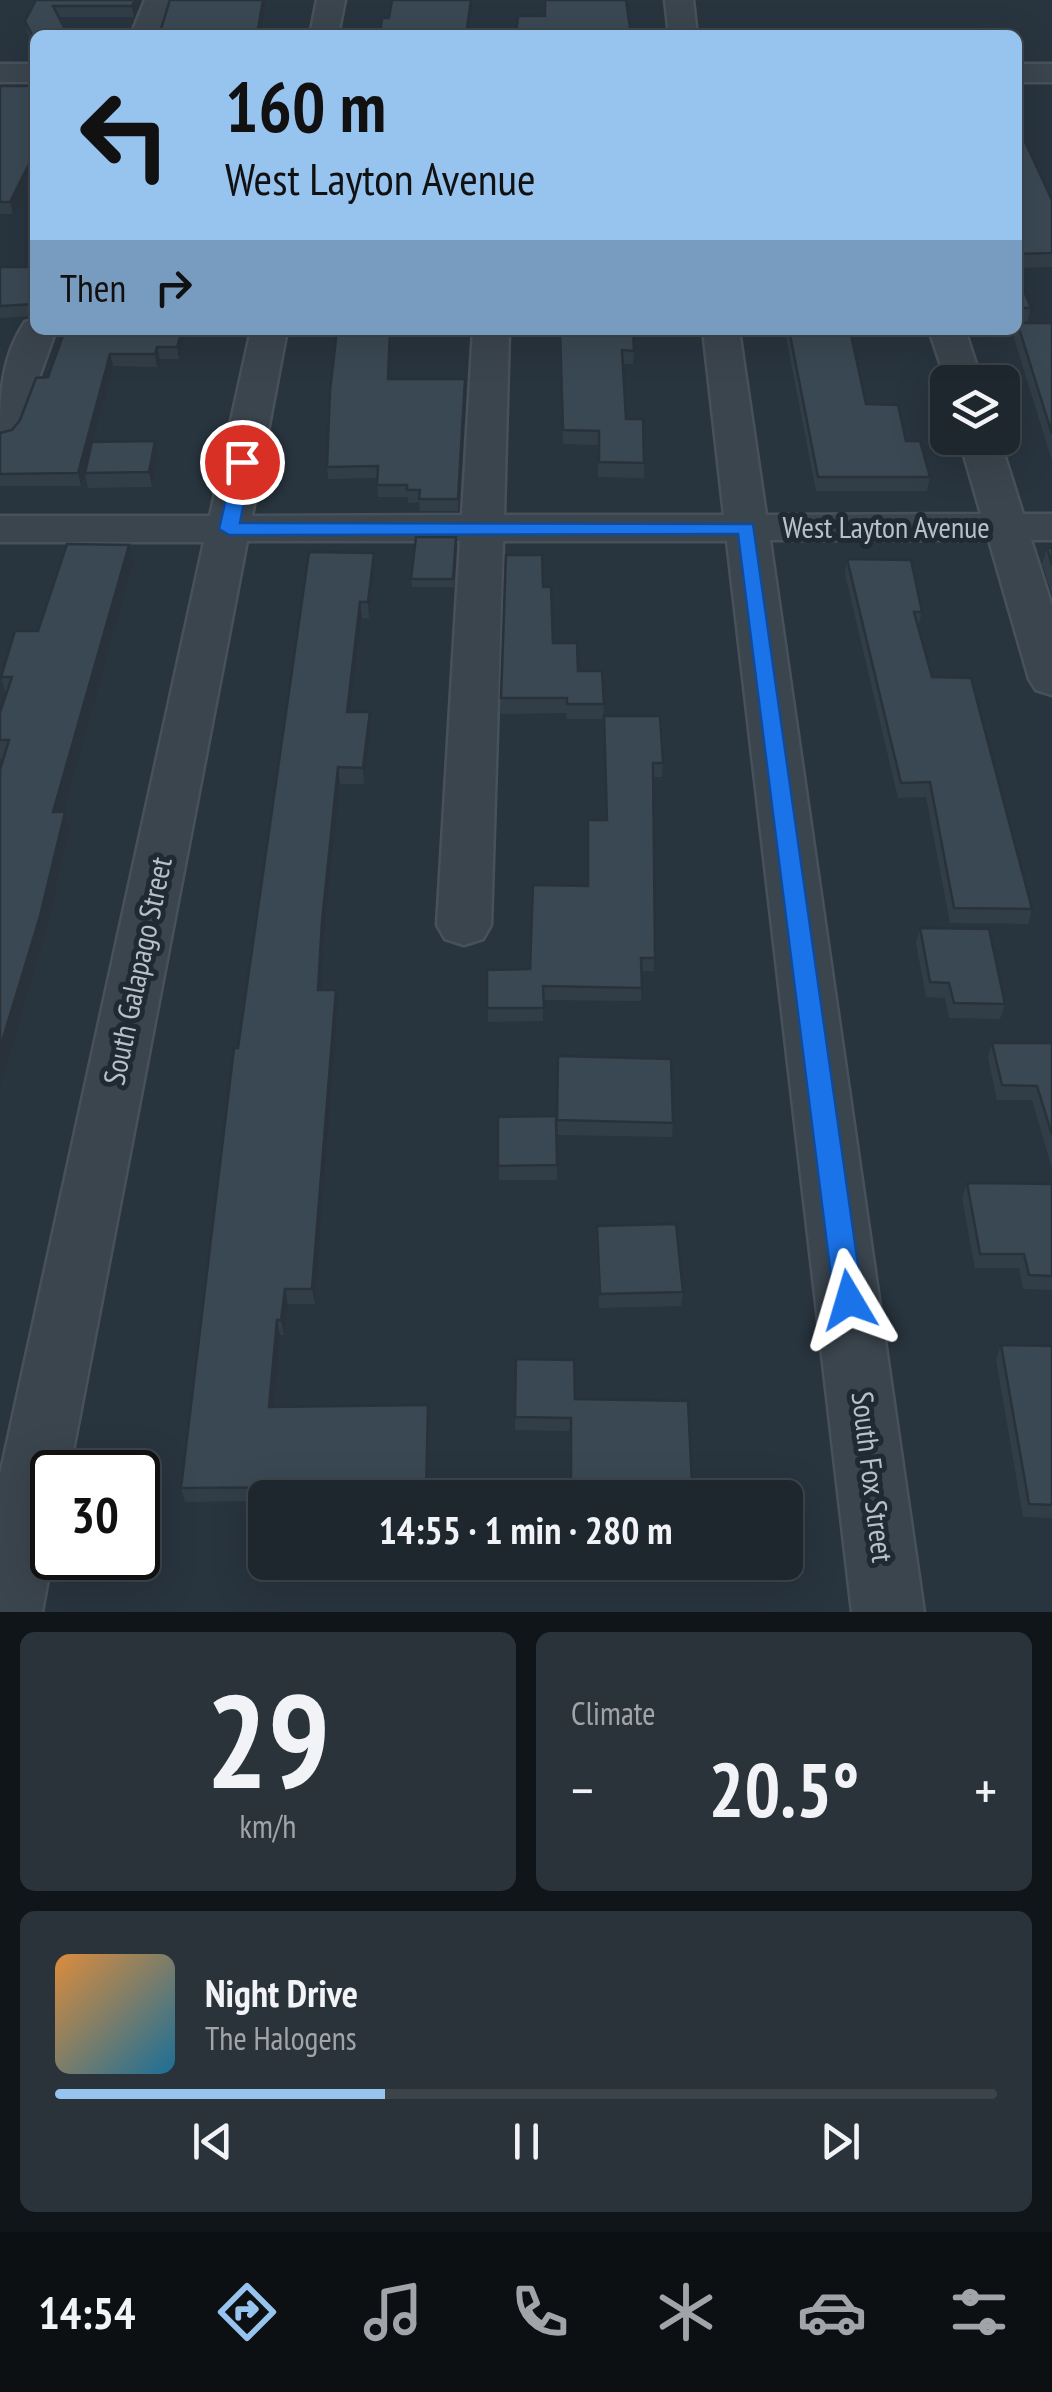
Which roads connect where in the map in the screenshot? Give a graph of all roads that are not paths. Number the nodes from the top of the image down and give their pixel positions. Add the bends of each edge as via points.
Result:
1 (159, 0) edge
2 (331, 0) edge
3 (679, 0) edge
4 (147, 30) edge
5 (325, 30) edge
6 (683, 30) edge
7 (1022, 72) edge
8 (1052, 72) edge
9 (0, 73) edge
10 (30, 73) edge
11 (36, 335) edge
12 (268, 335) edge
13 (491, 335) edge
14 (722, 335) edge
15 (949, 335) edge
16 (958, 365) edge
17 (0, 431) edge
18 (984, 455) edge
19 (1006, 527) junction
20 (1052, 527) edge
21 (483, 528) junction
22 (746, 528) junction
23 (0, 529) edge
24 (229, 529) junction
25 (1052, 679) edge
26 (464, 925) dead end
27 (6, 1612) edge
28 (888, 1612) edge

1 - 4 street
2 - 5 street
3 - 6 street
7 - 8 street
9 - 10 street
11 - 17 street
12 - 24 street, South Galapago Street
13 - 21 street
14 - 22 street, South Fox Street
15 - 16 street
18 - 19 street
19 - 20 street, West Layton Avenue
19 - 22 street, West Layton Avenue
19 - 25 street
21 - 22 street, West Layton Avenue
21 - 24 street, West Layton Avenue
21 - 26 street
22 - 28 street, South Fox Street
23 - 24 street, West Layton Avenue
24 - 27 street, South Galapago Street

